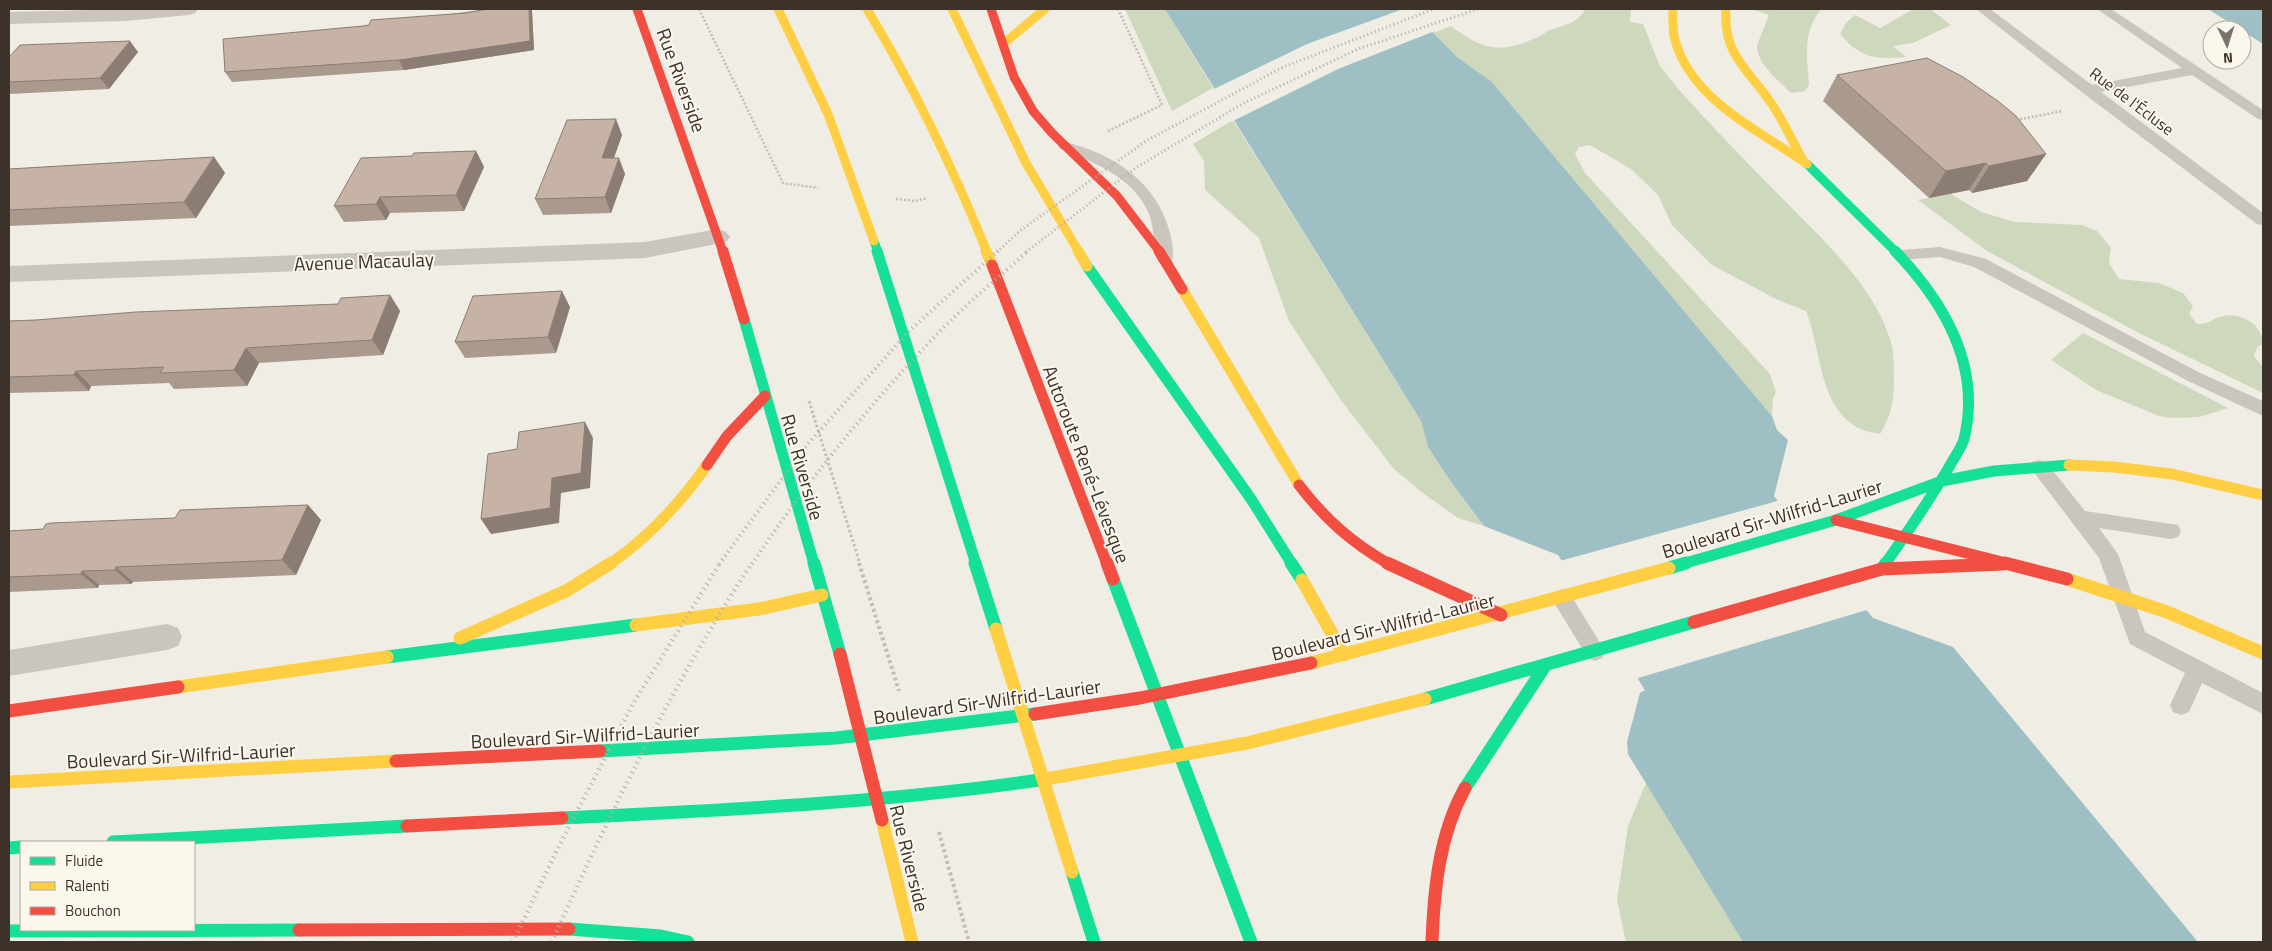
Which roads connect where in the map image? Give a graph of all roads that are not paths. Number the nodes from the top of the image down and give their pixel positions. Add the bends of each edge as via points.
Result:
1 (188, 9) edge
2 (637, 9) edge
3 (778, 9) edge
4 (952, 9) edge
5 (991, 9) edge
6 (1045, 9) edge
7 (1673, 9) edge
8 (1726, 9) edge
9 (1982, 9) edge
10 (2104, 9) edge
11 (869, 10) edge
12 (93, 12) edge
13 (9, 18) edge
14 (1003, 44) junction
15 (2196, 70) junction
16 (2088, 90) junction
17 (2263, 116) edge
18 (1065, 146) junction
19 (1804, 161) junction
20 (2263, 220) edge
21 (718, 237) junction
22 (1901, 255) junction
23 (1165, 259) junction
24 (9, 274) edge
25 (765, 396) junction
26 (2263, 409) edge
27 (2039, 467) junction
28 (1942, 481) junction
29 (2263, 495) edge
30 (2080, 518) junction
31 (1836, 520) junction
32 (2171, 531) dead end
33 (1903, 538) junction
34 (2004, 564) junction
35 (1882, 569) junction
36 (2120, 593) junction
37 (822, 594) junction
38 (1568, 597) junction
39 (1501, 616) junction
40 (167, 637) dead end
41 (1602, 650) junction
42 (426, 652) junction
43 (2263, 653) edge
44 (1344, 655) junction
45 (9, 663) edge
46 (1545, 666) junction
47 (2197, 670) junction
48 (2263, 704) edge
49 (2181, 705) dead end
50 (9, 711) edge
51 (9, 782) edge
52 (132, 841) edge
53 (9, 931) edge
54 (245, 936) edge
55 (688, 942) edge
56 (912, 942) edge
57 (1094, 942) edge
58 (1251, 942) edge
59 (1432, 942) edge

1 - 12 street via 126,15
2 - 21 main road, Rue Riverside
3 - 57 main road via 828,114 873,238
4 - 44 main road via 1055,215 1273,531
5 - 14 main road
6 - 14 main road
7 - 19 main road via 1676,46 1700,86 1721,108
8 - 19 main road via 1724,36 1730,53 1769,100
9 - 16 lane, Rue de l'Écluse
10 - 15 lane
11 - 58 main road, Autoroute René-Lévesque via 917,98 968,206
12 - 13 street
14 - 18 main road via 1025,99
15 - 16 lane
15 - 17 lane
16 - 20 lane, Rue de l'Écluse
18 - 23 main road via 1128,207
18 - 23 lane via 1108,162 1137,183 1161,224
19 - 22 main road
21 - 24 street, Avenue Macaulay via 645,250
21 - 25 main road, Rue Riverside
22 - 26 lane via 1940,252 1980,263 2192,376
22 - 28 main road via 1936,297 1964,360 1970,403 1967,424 1963,441
23 - 39 main road via 1289,471 1319,511 1353,542 1396,568
25 - 37 main road, Rue Riverside
25 - 42 main road via 717,448 694,489 678,508 661,526 620,558 544,604
27 - 28 main road, Boulevard Sir-Wilfrid-Laurier
27 - 29 main road, Boulevard Sir-Wilfrid-Laurier via 2085,465 2143,470
27 - 30 lane
28 - 31 main road, Boulevard Sir-Wilfrid-Laurier
28 - 33 main road
30 - 32 lane
30 - 36 lane via 2108,554
31 - 33 main road
31 - 38 main road, Boulevard Sir-Wilfrid-Laurier
33 - 34 main road
33 - 35 main road
34 - 35 main road
34 - 36 main road
35 - 41 main road
36 - 43 main road via 2200,623
36 - 47 lane via 2137,638
37 - 42 main road via 759,609
37 - 56 main road, Rue Riverside via 854,703
38 - 39 main road, Boulevard Sir-Wilfrid-Laurier
38 - 41 lane
39 - 44 main road, Boulevard Sir-Wilfrid-Laurier
40 - 45 street
41 - 46 main road
42 - 50 main road
44 - 51 main road, Boulevard Sir-Wilfrid-Laurier via 1140,698 872,734
46 - 52 main road via 1306,730 1162,760 1027,782 821,804
46 - 59 main road via 1460,795 1439,865 1433,899
47 - 48 lane
47 - 49 lane
53 - 54 main road
54 - 55 main road via 586,929 661,936

